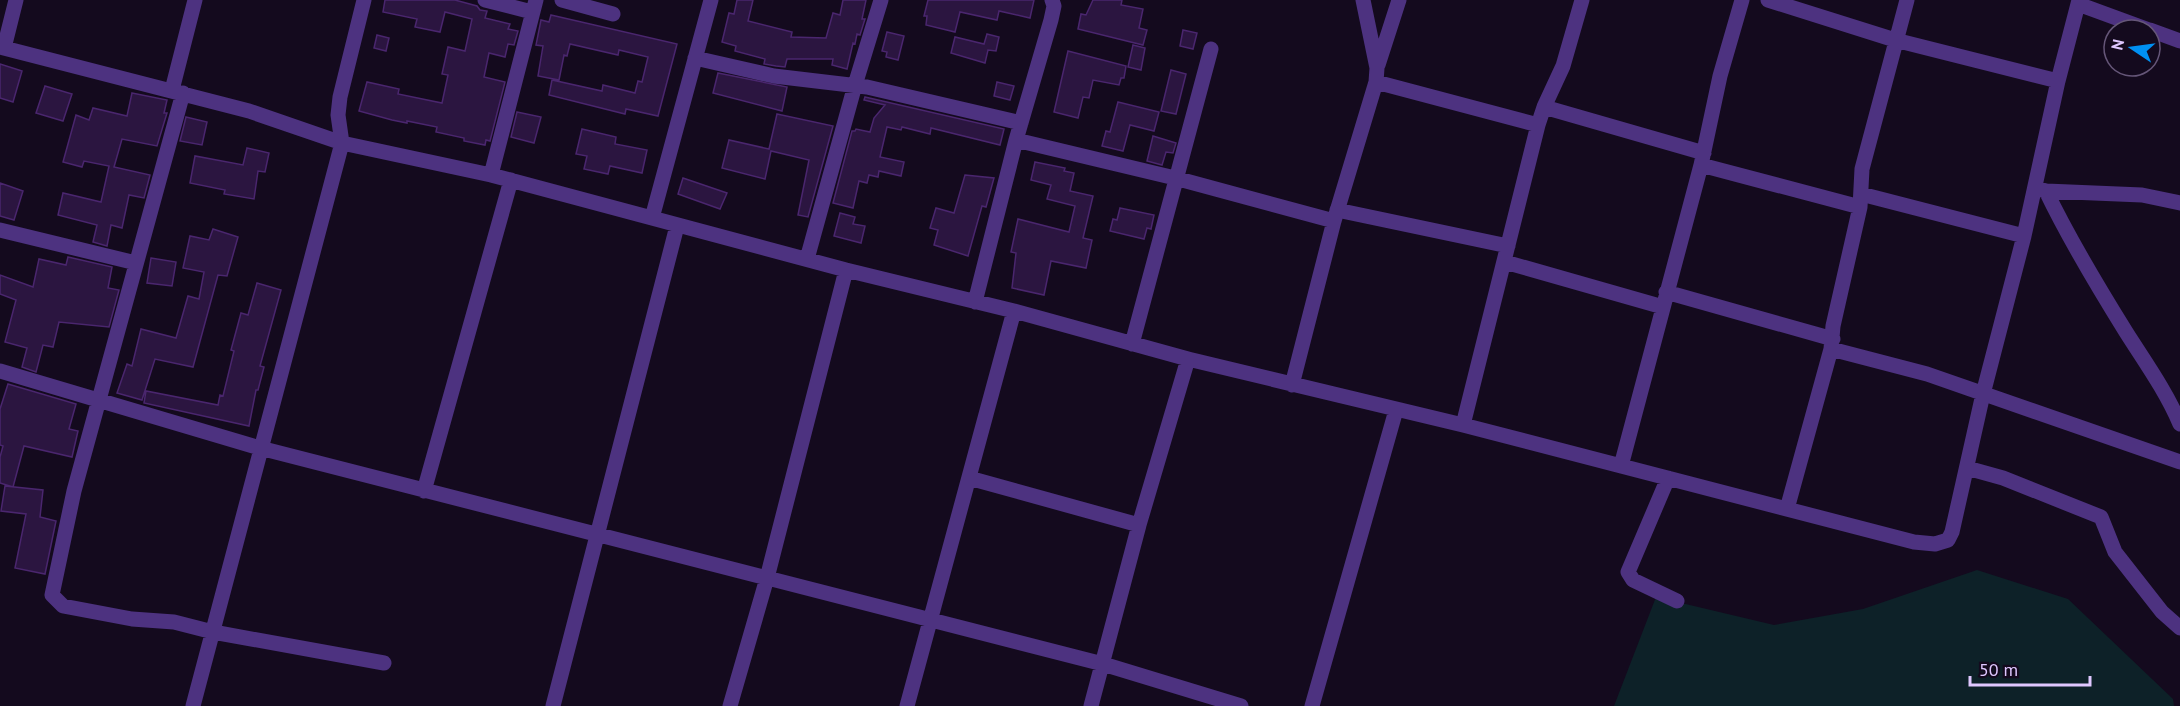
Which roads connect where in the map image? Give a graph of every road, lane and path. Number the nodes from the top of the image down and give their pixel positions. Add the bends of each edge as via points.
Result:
1 (16, 0) edge
2 (195, 0) edge
3 (364, 0) edge
4 (484, 0) edge
5 (562, 0) edge
6 (711, 0) edge
7 (881, 0) edge
8 (1052, 0) edge
9 (1363, 0) edge
10 (1399, 0) edge
11 (1582, 0) edge
12 (1742, 0) edge
13 (1768, 0) edge
14 (1907, 0) edge
15 (2078, 2) edge
16 (534, 6) edge
17 (613, 14) dead end
18 (2119, 18) edge
19 (2162, 34) edge
20 (1895, 40) junction
21 (2180, 41) edge
22 (2, 48) edge
23 (1211, 49) dead end
24 (695, 58) junction
25 (1376, 75) junction
26 (2058, 81) junction
27 (855, 85) junction
28 (178, 92) junction
29 (1544, 107) junction
30 (1021, 123) junction
31 (1538, 125) junction
32 (1016, 140) junction
33 (342, 143) junction
34 (1702, 159) junction
35 (491, 175) junction
36 (1175, 178) junction
37 (510, 180) junction
38 (2041, 190) junction
39 (1861, 200) junction
40 (2180, 203) edge
41 (1336, 215) junction
42 (652, 218) junction
43 (677, 226) junction
44 (0, 230) edge
45 (2024, 236) junction
46 (1508, 246) junction
47 (807, 259) junction
48 (1505, 262) junction
49 (136, 263) junction
50 (846, 270) junction
51 (1664, 299) junction
52 (975, 302) junction
53 (1014, 311) junction
54 (1132, 344) junction
55 (1832, 344) junction
56 (1188, 359) junction
57 (0, 371) edge
58 (1292, 385) junction
59 (1983, 394) junction
60 (101, 399) junction
61 (1396, 410) junction
62 (2180, 424) edge
63 (1463, 425) junction
64 (260, 448) junction
65 (2180, 462) edge
66 (1621, 466) junction
67 (1967, 468) junction
68 (969, 478) junction
69 (1668, 478) junction
70 (424, 491) junction
71 (1787, 509) junction
72 (1139, 525) junction
73 (598, 534) junction
74 (767, 578) junction
75 (1677, 601) dead end
76 (932, 620) junction
77 (2180, 628) edge
78 (213, 632) junction
79 (384, 663) dead end
80 (1103, 664) junction
81 (193, 706) edge
82 (553, 706) edge
83 (730, 706) edge
84 (907, 706) edge
85 (1091, 706) edge
86 (1241, 706) edge
87 (1312, 706) edge

1 - 22 street
2 - 28 street
3 - 33 street via 340,97
4 - 16 street
5 - 17 street
6 - 24 street
7 - 27 street
8 - 30 street via 1051,20
9 - 25 street
10 - 25 street
11 - 29 street via 1563,66
12 - 34 street
13 - 20 street
14 - 20 street
15 - 18 street
15 - 26 street
16 - 35 street
19 - 21 street
20 - 26 street
20 - 39 street via 1862,169
22 - 28 street
23 - 36 street
24 - 27 street via 774,76
24 - 42 street
25 - 31 street
25 - 41 street
26 - 38 street
27 - 30 street
27 - 47 street
28 - 33 street
28 - 49 street
29 - 31 street
29 - 34 street
30 - 32 street
31 - 46 street
32 - 36 street
32 - 52 street
33 - 35 street
33 - 64 street
34 - 39 street
34 - 51 street
35 - 37 street
36 - 41 street
36 - 54 street
37 - 42 street
37 - 70 street
38 - 40 street via 2142,195
38 - 45 street
38 - 62 street via 2168,397
39 - 45 street
39 - 55 street
41 - 46 street
41 - 58 street
42 - 43 street
43 - 47 street
43 - 73 street
44 - 49 street
45 - 59 street
46 - 48 street
47 - 50 street
48 - 51 street
48 - 63 street
49 - 60 street
50 - 52 street
50 - 74 street
51 - 55 street
51 - 66 street
52 - 53 street
53 - 54 street
53 - 68 street
54 - 56 street
55 - 59 street
55 - 71 street
56 - 58 street
56 - 72 street
57 - 60 street
58 - 61 street
59 - 65 street
59 - 67 street
60 - 64 street
60 - 78 street via 74,491 52,595 63,606 132,619 174,622
61 - 63 street
61 - 87 street
63 - 66 street
64 - 70 street
64 - 78 street
66 - 69 street
67 - 71 street via 1952,532 1942,543 1914,542
67 - 77 street via 2004,478 2101,517 2115,552 2162,612
68 - 72 street
68 - 76 street
69 - 71 street
69 - 75 street via 1628,572 1633,580
70 - 73 street
72 - 80 street
73 - 74 street
73 - 82 street
74 - 76 street
74 - 83 street
76 - 80 street
76 - 84 street
78 - 79 street
78 - 81 street
80 - 85 street
80 - 86 street

